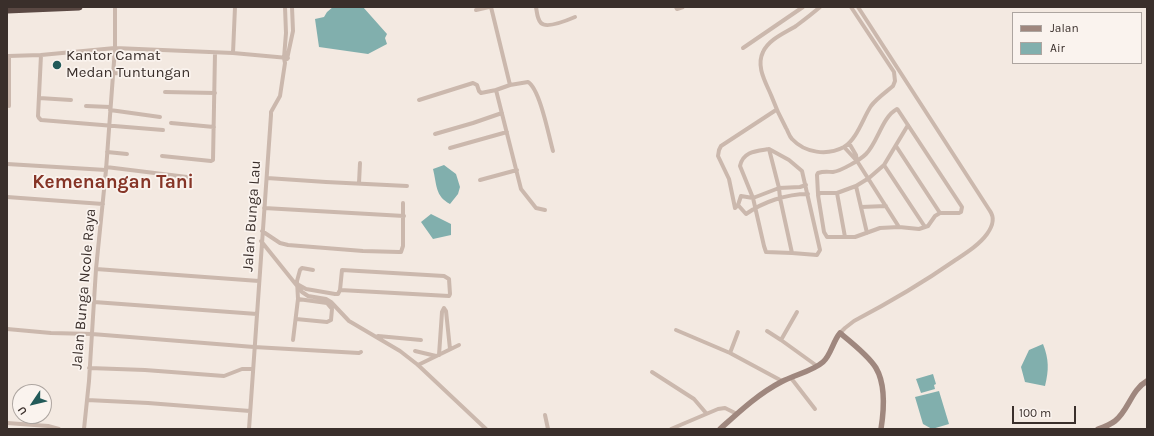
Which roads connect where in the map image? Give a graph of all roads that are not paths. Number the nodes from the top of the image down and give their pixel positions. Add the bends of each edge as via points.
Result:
1 (80, 7) edge
2 (116, 7) edge
3 (235, 7) edge
4 (285, 7) edge
5 (292, 7) edge
6 (490, 7) edge
7 (536, 7) edge
8 (676, 7) edge
9 (683, 7) edge
10 (803, 7) edge
11 (820, 7) edge
12 (851, 7) edge
13 (858, 7) edge
14 (7, 10) edge
15 (476, 10) dead end
16 (575, 18) dead end
17 (115, 48) junction
18 (743, 48) dead end
19 (215, 53) junction
20 (233, 53) junction
21 (41, 55) junction
22 (8, 56) edge
23 (286, 58) junction
24 (113, 73) junction
25 (150, 75) dead end
26 (510, 85) junction
27 (496, 90) junction
28 (165, 92) dead end
29 (215, 93) junction
30 (39, 98) junction
31 (71, 100) dead end
32 (419, 100) dead end
33 (8, 106) dead end
34 (86, 106) dead end
35 (110, 109) junction
36 (776, 110) junction
37 (502, 113) junction
38 (160, 117) dead end
39 (171, 123) dead end
40 (108, 125) junction
41 (908, 125) junction
42 (214, 127) junction
43 (163, 130) dead end
44 (507, 132) junction
45 (435, 134) dead end
46 (849, 143) junction
47 (896, 146) junction
48 (844, 147) junction
49 (450, 148) dead end
50 (769, 149) junction
51 (553, 151) dead end
52 (107, 152) junction
53 (127, 154) dead end
54 (162, 156) dead end
55 (857, 161) junction
56 (360, 163) dead end
57 (7, 164) edge
58 (884, 165) junction
59 (106, 168) junction
60 (517, 170) junction
61 (187, 176) dead end
62 (267, 178) junction
63 (868, 178) junction
64 (480, 180) dead end
65 (358, 183) junction
66 (806, 185) junction
67 (407, 186) dead end
68 (856, 186) junction
69 (779, 188) junction
70 (837, 193) junction
71 (808, 194) junction
72 (818, 194) junction
73 (7, 197) edge
74 (753, 198) junction
75 (780, 198) junction
76 (403, 203) dead end
77 (103, 204) junction
78 (738, 205) junction
79 (886, 206) junction
80 (861, 207) junction
81 (264, 208) junction
82 (755, 208) junction
83 (545, 210) dead end
84 (940, 213) junction
85 (404, 216) junction
86 (899, 227) junction
87 (925, 227) junction
88 (262, 231) junction
89 (867, 232) junction
90 (846, 237) junction
91 (262, 241) junction
92 (792, 253) junction
93 (96, 269) junction
94 (313, 270) dead end
95 (259, 281) junction
96 (298, 286) junction
97 (340, 290) junction
98 (298, 299) junction
99 (94, 302) junction
100 (797, 312) dead end
101 (257, 314) junction
102 (296, 319) junction
103 (7, 329) edge
104 (676, 330) dead end
105 (738, 332) dead end
106 (767, 332) dead end
107 (840, 333) junction
108 (92, 334) junction
109 (375, 336) junction
110 (294, 340) dead end
111 (421, 340) dead end
112 (781, 340) junction
113 (459, 346) dead end
114 (254, 347) junction
115 (450, 349) junction
116 (415, 351) dead end
117 (361, 352) dead end
118 (730, 353) junction
119 (438, 355) junction
120 (418, 365) junction
121 (817, 366) junction
122 (90, 368) junction
123 (252, 369) junction
124 (652, 372) dead end
125 (791, 378) junction
126 (1147, 381) edge
127 (782, 382) junction
128 (87, 400) junction
129 (815, 409) dead end
130 (250, 411) junction
131 (706, 413) junction
132 (737, 414) junction
133 (546, 415) dead end
134 (7, 423) edge
135 (59, 429) edge
136 (84, 429) edge
137 (249, 429) edge
138 (486, 429) edge
139 (548, 429) edge
140 (671, 429) edge
141 (720, 429) edge
142 (880, 429) edge
143 (1098, 429) edge

1 - 14 highway
2 - 17 street, Jalan Bunga Ncole Raya
3 - 20 street
4 - 23 street
5 - 23 street via 293,31
6 - 15 street
6 - 26 street
7 - 16 street via 538,19 546,25
8 - 9 street
10 - 18 street
11 - 36 street via 770,42 763,51 760,64
12 - 46 street via 895,77 893,86 872,104
13 - 107 street via 993,218 987,234 974,248 920,285 854,321
17 - 19 street
17 - 21 street
17 - 24 street, Jalan Bunga Ncole Raya
19 - 20 street
19 - 29 street
20 - 23 street
21 - 22 street
21 - 30 street
22 - 33 street
23 - 62 street, Jalan Bunga Lau via 280,96 271,112
24 - 25 street
24 - 35 street, Jalan Bunga Ncole Raya
26 - 27 street
26 - 51 street via 528,82 532,84 541,106
27 - 32 street via 480,93 477,85 473,83
27 - 37 street
28 - 29 street
29 - 42 street
30 - 31 street
30 - 40 street via 38,118 41,120
34 - 35 street
35 - 38 street
35 - 40 street, Jalan Bunga Ncole Raya
36 - 48 street via 791,138 806,149 822,153
36 - 78 street via 721,146 719,150 718,156 729,179 735,208
37 - 44 street
37 - 45 street
39 - 42 street
40 - 43 street
40 - 52 street, Jalan Bunga Ncole Raya
41 - 47 street
41 - 55 street via 896,109 889,114 865,155
41 - 84 street via 962,207 959,213
42 - 54 street via 213,160
44 - 49 street
44 - 60 street
46 - 48 street
46 - 55 street
47 - 58 street
47 - 84 street
48 - 55 street
50 - 66 street via 802,171
50 - 69 street
50 - 74 street via 749,152 740,162
52 - 53 street
52 - 59 street, Jalan Bunga Ncole Raya
55 - 63 street
55 - 72 street via 834,172 818,173
56 - 65 street
57 - 59 street
58 - 63 street
58 - 87 street
59 - 61 street
59 - 77 street, Jalan Bunga Ncole Raya
60 - 64 street
60 - 83 street via 523,192 536,208
62 - 65 street
62 - 81 street, Jalan Bunga Lau
63 - 68 street
63 - 79 street
65 - 67 street
66 - 69 street
66 - 71 street
68 - 70 street
68 - 80 street
69 - 74 street
69 - 75 street
70 - 72 street
70 - 90 street
71 - 75 street
71 - 92 street via 820,250 817,255
72 - 90 street via 825,235
73 - 77 street
74 - 78 street via 741,196
74 - 82 street
75 - 82 street
75 - 92 street
76 - 85 street
77 - 93 street, Jalan Bunga Ncole Raya
78 - 82 street via 746,214
79 - 80 street
79 - 86 street
80 - 89 street
81 - 85 street
81 - 88 street, Jalan Bunga Lau
82 - 92 street via 766,252
84 - 87 street
85 - 88 street via 403,246 399,252 288,245 280,243
86 - 87 street
86 - 89 street
88 - 91 street, Jalan Bunga Lau
89 - 90 street via 855,237
91 - 95 street, Jalan Bunga Lau
91 - 96 street
93 - 95 street
93 - 99 street, Jalan Bunga Ncole Raya
94 - 96 street via 300,270
95 - 101 street, Jalan Bunga Lau
96 - 97 street via 335,294
96 - 98 street
96 - 109 street via 308,296 331,302 349,321
97 - 97 street via 449,296 450,294 449,279 444,276 342,270
98 - 102 street
98 - 102 street via 327,302 332,312 329,321
99 - 101 street
99 - 108 street, Jalan Bunga Ncole Raya
100 - 112 street
101 - 114 street, Jalan Bunga Lau
102 - 110 street
103 - 108 street
104 - 118 street
105 - 118 street
106 - 112 street
107 - 121 street via 829,354
107 - 142 street via 873,363 878,372 882,382
108 - 114 street
108 - 122 street, Jalan Bunga Ncole Raya
109 - 111 street
109 - 120 street
112 - 121 street
113 - 115 street
114 - 117 street
114 - 123 street, Jalan Bunga Lau
115 - 119 street
115 - 119 street via 444,308
116 - 119 street
118 - 127 street
119 - 120 street
120 - 138 street
121 - 125 street
122 - 123 street via 224,376 242,369
122 - 128 street, Jalan Bunga Ncole Raya
123 - 130 street, Jalan Bunga Lau
124 - 131 street via 694,399
125 - 127 street
125 - 129 street
126 - 143 street via 1137,390 1116,421
127 - 132 street via 760,395
128 - 130 street
128 - 136 street, Jalan Bunga Ncole Raya
130 - 137 street, Jalan Bunga Lau
131 - 132 street via 723,408
131 - 140 street
132 - 141 street
133 - 139 street
134 - 135 street

